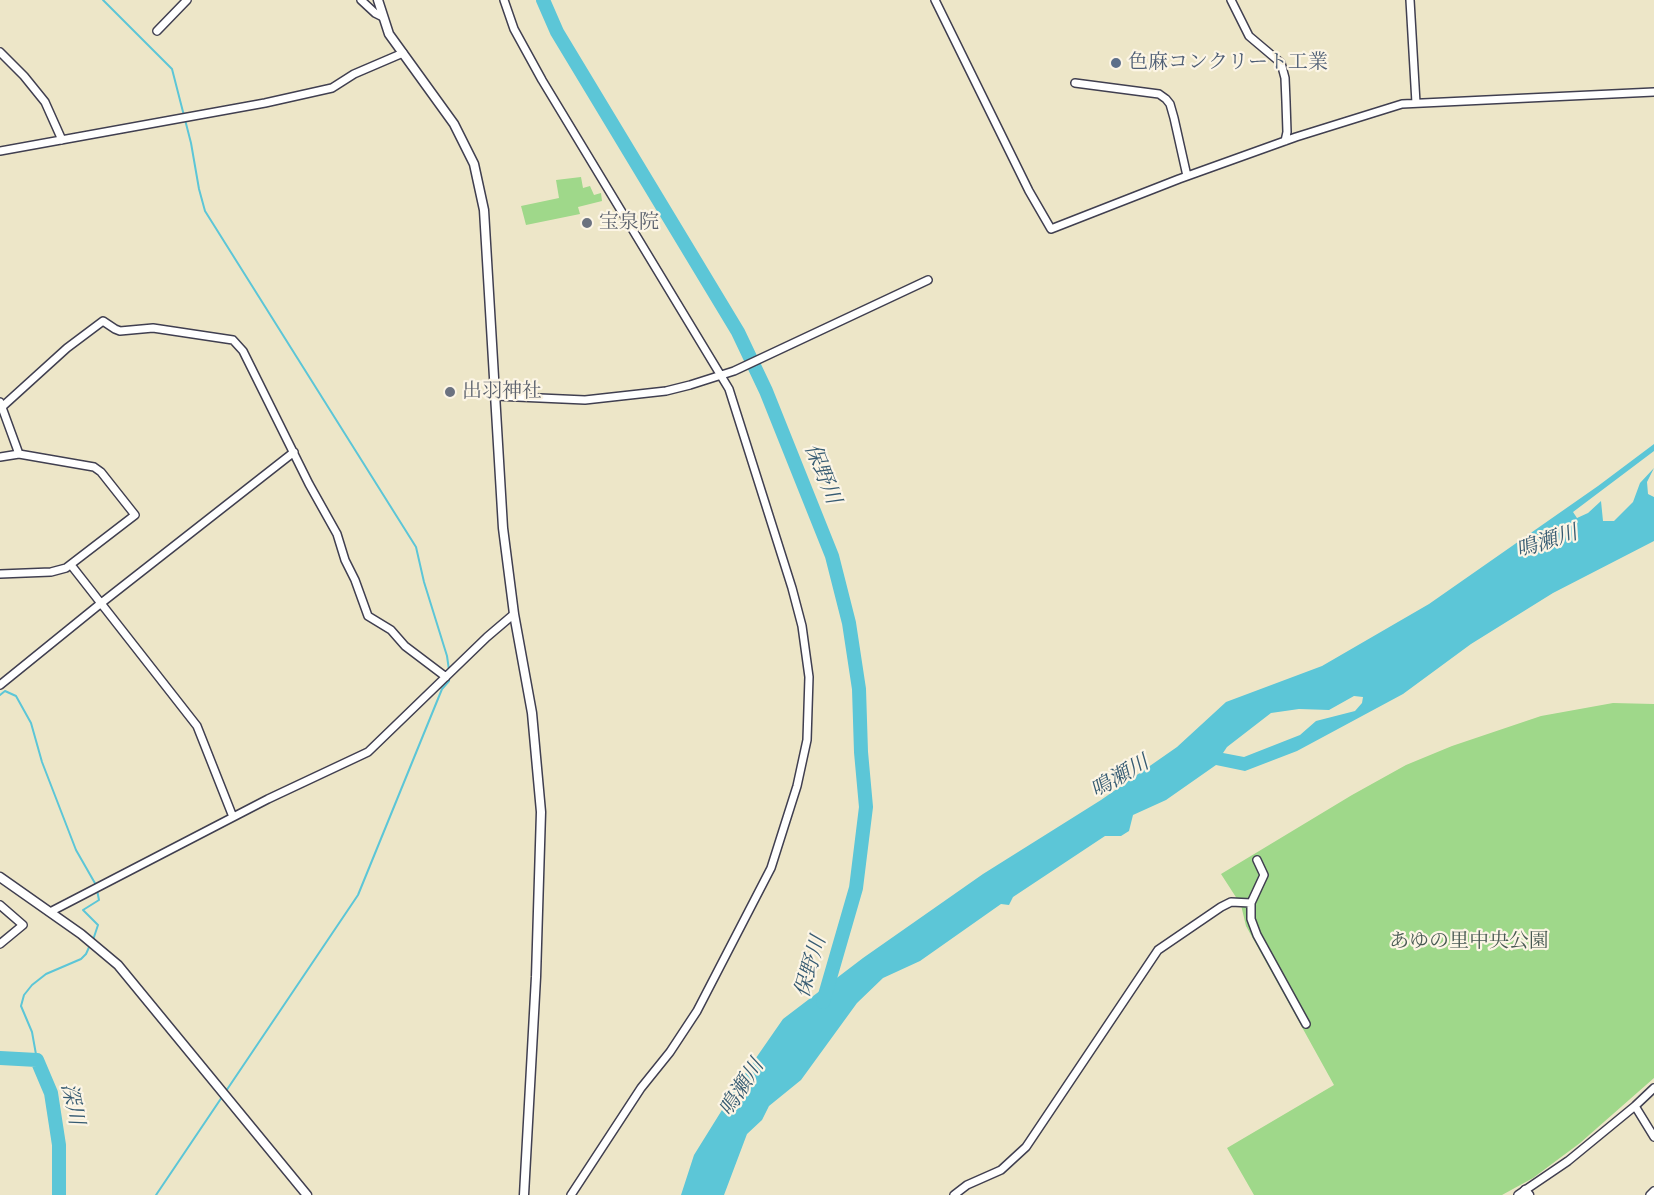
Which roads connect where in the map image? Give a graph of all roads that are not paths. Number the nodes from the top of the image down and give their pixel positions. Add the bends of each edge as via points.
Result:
1 (187, 0) edge
2 (361, 0) edge
3 (378, 0) edge
4 (504, 0) edge
5 (935, 0) edge
6 (1231, 0) edge
7 (1410, 0) edge
8 (383, 17) junction
9 (157, 31) dead end
10 (0, 52) edge
11 (403, 53) junction
12 (1075, 83) dead end
13 (1654, 92) edge
14 (1416, 103) junction
15 (62, 140) junction
16 (1284, 141) junction
17 (0, 151) edge
18 (1187, 176) junction
19 (928, 280) dead end
20 (721, 375) junction
21 (495, 396) junction
22 (1, 404) edge
23 (294, 452) junction
24 (19, 454) junction
25 (0, 457) edge
26 (71, 565) junction
27 (0, 574) edge
28 (100, 604) junction
29 (514, 614) junction
30 (446, 677) junction
31 (0, 685) edge
32 (233, 817) junction
33 (1257, 860) dead end
34 (0, 877) edge
35 (1251, 903) junction
36 (0, 905) edge
37 (50, 912) junction
38 (0, 944) edge
39 (1306, 1024) dead end
40 (1654, 1088) edge
41 (1635, 1106) junction
42 (1654, 1137) edge
43 (1654, 1191) edge
44 (1524, 1193) edge
45 (307, 1195) edge
46 (524, 1195) edge
47 (571, 1195) edge
48 (954, 1195) edge
49 (1650, 1195) edge

1 - 9 street
2 - 8 street
3 - 8 street
4 - 20 street via 514,29 542,80
5 - 18 street via 1051,229
6 - 16 street via 1250,36 1281,63 1286,102
7 - 14 street
8 - 11 street via 389,34
10 - 15 street via 45,102
11 - 15 street via 332,88
11 - 21 street via 454,124 474,164 484,210
12 - 18 street via 1159,94 1166,99
13 - 14 street
14 - 16 street via 1387,108
15 - 17 street
16 - 18 street
19 - 20 street
20 - 21 street via 666,391 593,399
20 - 47 street via 757,474 802,626 809,677 807,740 771,868 697,1011
21 - 29 street via 503,528
22 - 23 street via 103,321 120,330 144,327 233,340 243,351
22 - 24 street
23 - 28 street
23 - 30 street via 337,534 368,616 391,630 405,646
24 - 25 street
24 - 26 street via 94,467 135,515
26 - 27 street via 51,572
26 - 28 street
28 - 31 street
28 - 32 street via 197,726
29 - 30 street
29 - 46 street via 532,713 541,812
30 - 32 street via 368,752
32 - 37 street
33 - 35 street via 1264,875
34 - 37 street
35 - 39 street via 1254,929
35 - 48 street via 1231,902 1221,907 1158,950 1026,1148 1001,1170
36 - 38 street via 23,925
37 - 45 street via 118,965
40 - 41 street
41 - 42 street
41 - 44 street
43 - 49 street

